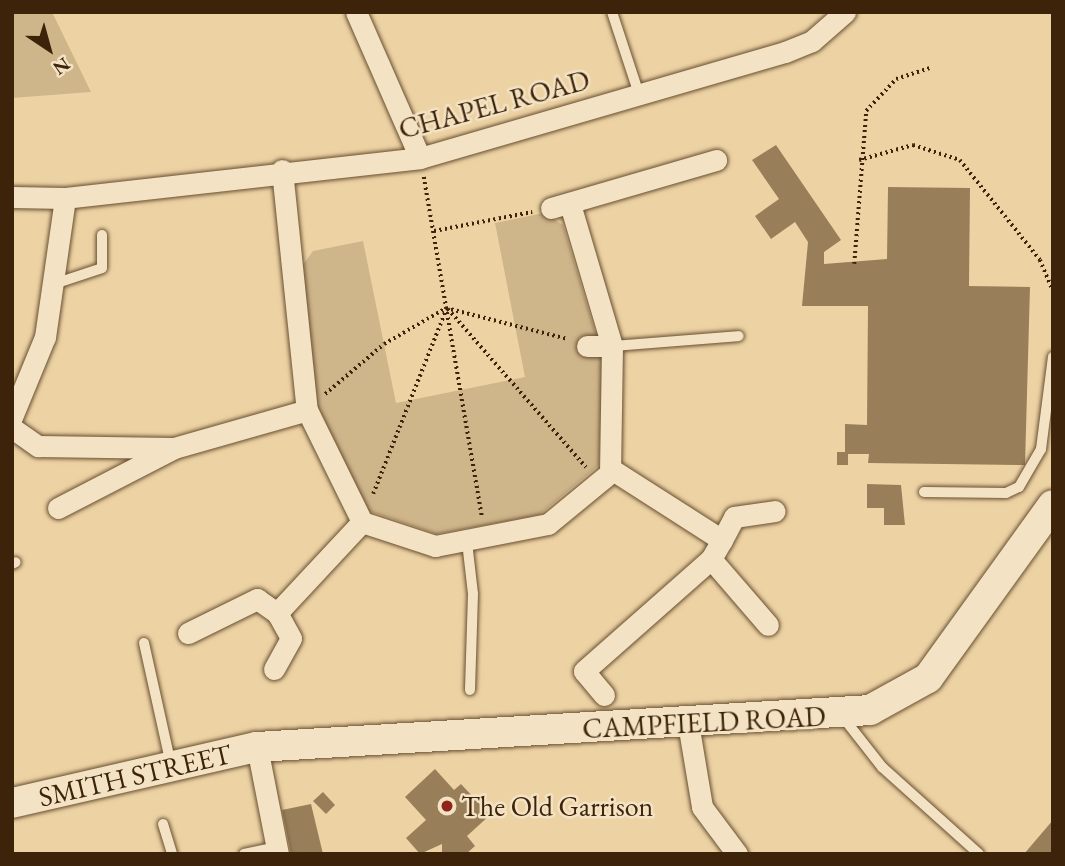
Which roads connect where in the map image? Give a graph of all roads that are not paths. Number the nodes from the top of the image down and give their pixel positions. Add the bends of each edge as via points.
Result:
1 (356, 12) edge
2 (612, 12) edge
3 (845, 12) edge
4 (639, 94) junction
5 (420, 158) junction
6 (716, 160) dead end
7 (282, 170) junction
8 (12, 197) edge
9 (65, 198) junction
10 (102, 235) dead end
11 (57, 283) junction
12 (738, 336) dead end
13 (612, 345) junction
14 (587, 346) road end
15 (1053, 357) edge
16 (15, 405) edge
17 (307, 410) junction
18 (12, 428) edge
19 (174, 448) junction
20 (605, 475) junction
21 (924, 492) dead end
22 (1053, 505) edge
23 (58, 508) dead end
24 (775, 511) dead end
25 (362, 522) junction
26 (477, 540) junction
27 (717, 549) junction
28 (277, 613) junction
29 (768, 625) dead end
30 (188, 632) dead end
31 (144, 643) dead end
32 (274, 669) dead end
33 (470, 690) dead end
34 (604, 695) dead end
35 (842, 716) junction
36 (688, 723) junction
37 (257, 747) junction
38 (171, 767) junction
39 (12, 803) edge
40 (163, 824) dead end
41 (277, 850) edge
42 (728, 850) edge
43 (172, 854) edge
44 (244, 854) edge
45 (979, 854) edge

1 - 5 street
2 - 4 lane
3 - 4 street, CHAPEL ROAD via 812,41
4 - 5 street, CHAPEL ROAD
5 - 7 street, CHAPEL ROAD
6 - 13 street via 561,206
7 - 9 street, CHAPEL ROAD
7 - 17 street
8 - 9 street, CHAPEL ROAD
9 - 11 street
10 - 11 lane via 102,268
11 - 16 street
12 - 13 lane
13 - 14 street
13 - 20 street
15 - 21 lane via 1041,449 1019,487 1006,493
17 - 19 street
17 - 25 street
18 - 19 street via 38,446
19 - 23 street
20 - 26 street via 554,522
20 - 27 street
22 - 35 street, CAMPFIELD ROAD via 928,678 887,705
24 - 27 street via 734,517
25 - 26 street via 435,546
25 - 28 street
26 - 33 lane
27 - 29 street
27 - 34 street via 584,671
28 - 30 street via 257,599
28 - 32 street via 291,638
31 - 38 lane
35 - 36 street, CAMPFIELD ROAD
35 - 45 lane via 882,767
36 - 37 street, CAMPFIELD ROAD
36 - 42 street via 696,789
37 - 38 street, SMITH STREET
37 - 41 street
38 - 39 street, SMITH STREET
40 - 43 lane
41 - 44 lane

